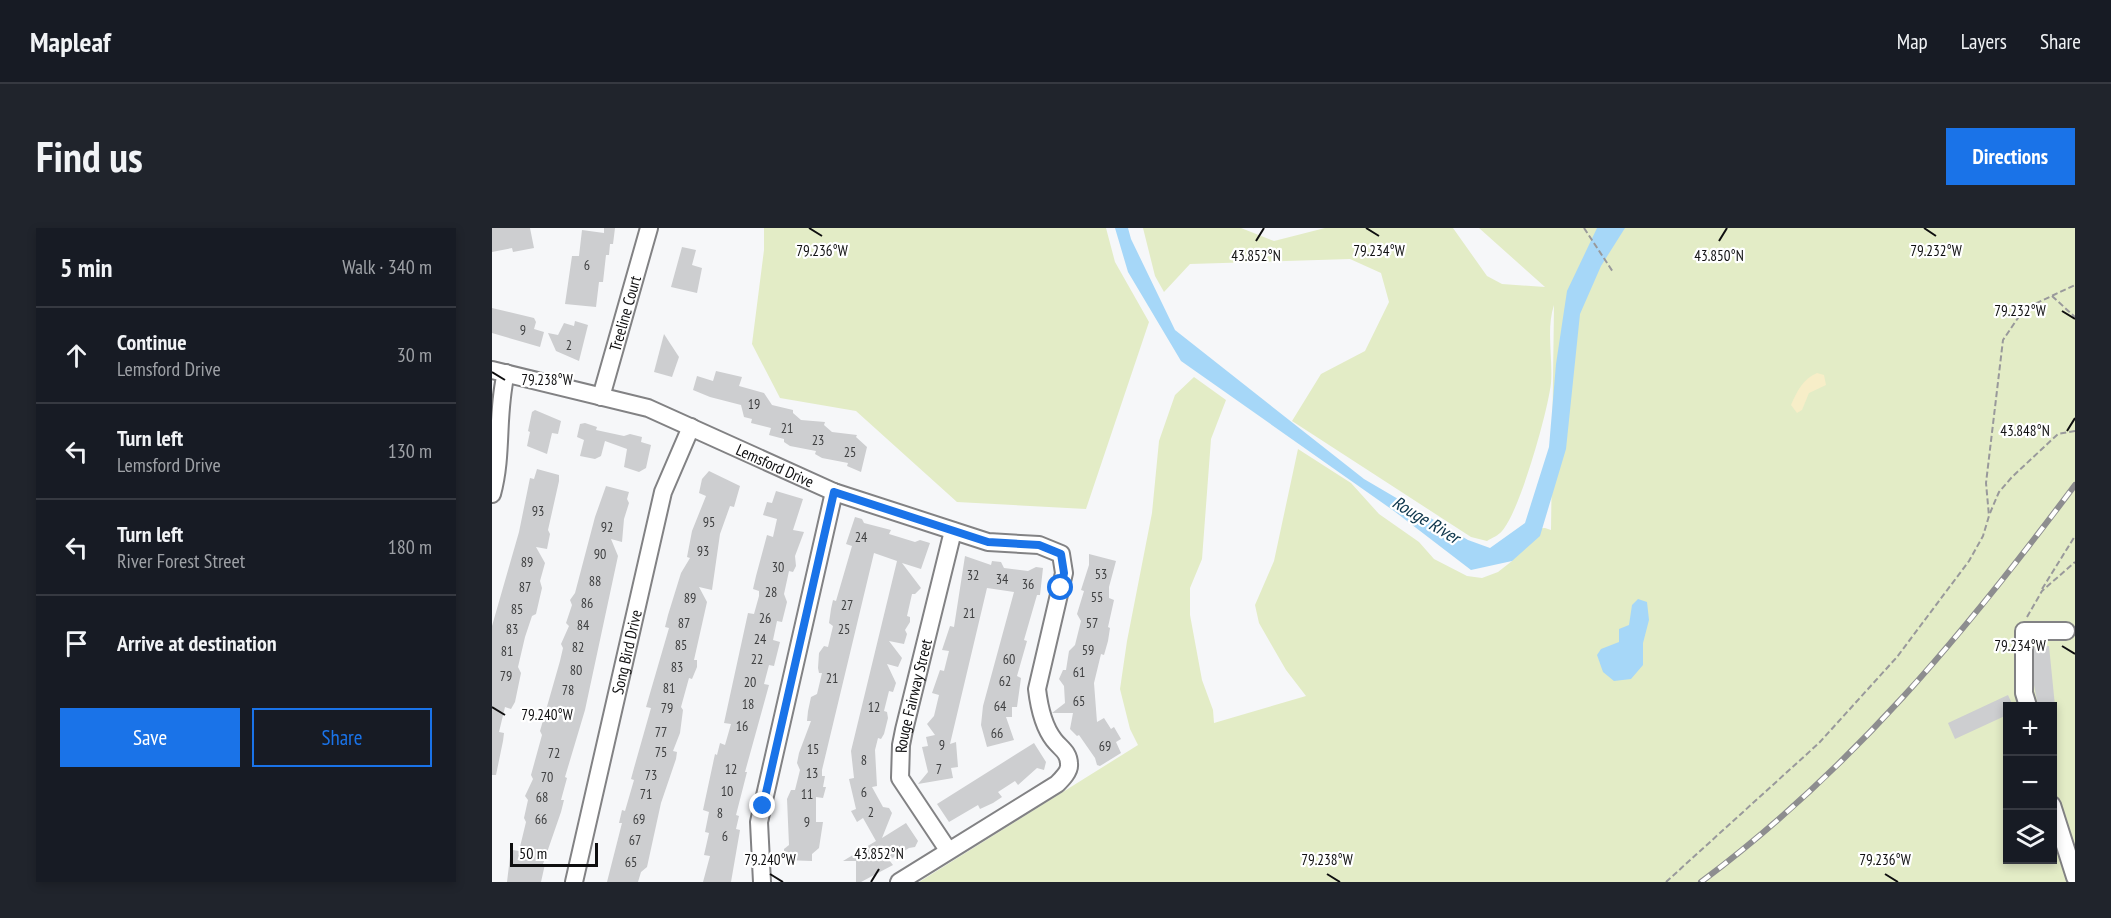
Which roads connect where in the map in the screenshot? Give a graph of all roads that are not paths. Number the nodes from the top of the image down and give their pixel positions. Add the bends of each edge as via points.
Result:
1 (650, 228) edge
2 (499, 372) edge
3 (601, 397) junction
4 (692, 427) junction
5 (834, 492) junction
6 (492, 494) edge
7 (953, 531) junction
8 (2066, 631) dead end
9 (2027, 702) edge
10 (2054, 810) edge
11 (948, 850) junction
12 (2075, 877) edge
13 (574, 882) edge
14 (762, 882) edge
15 (899, 882) edge

1 - 3 street, Treeline Court
2 - 3 street, Lemsford Drive
2 - 6 street via 502,390 498,474
3 - 4 street, Lemsford Drive via 648,408
4 - 5 street, Lemsford Drive
4 - 13 street, Song Bird Drive via 663,492
5 - 7 street, Lemsford Drive
5 - 14 street via 759,822
7 - 11 street, Rouge Fairway Street via 900,759 900,778
7 - 11 street, Lemsford Drive via 988,542 1039,545 1061,554 1064,573 1037,689 1053,740 1065,751 1070,765 1057,784
8 - 9 street via 2024,631
10 - 12 street
11 - 15 street, Lemsford Drive

